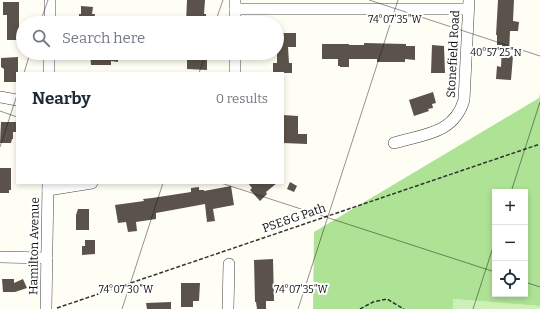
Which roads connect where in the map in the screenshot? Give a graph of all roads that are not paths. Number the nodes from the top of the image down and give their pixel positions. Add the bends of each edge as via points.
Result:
1 (50, 0) edge
2 (235, 5) edge
3 (468, 5) edge
4 (50, 16) edge
5 (235, 16) edge
6 (49, 60) edge
7 (235, 60) edge
8 (49, 72) edge
9 (235, 72) edge
10 (0, 97) edge
11 (16, 100) edge
12 (394, 143) dead end
13 (81, 184) edge
14 (48, 187) edge
15 (0, 257) edge
16 (47, 258) junction
17 (229, 264) dead end
18 (46, 309) edge
19 (228, 309) edge

1 - 4 street
2 - 3 street
2 - 5 street
3 - 12 street, Stonefield Road via 464,100 461,109 456,118 442,129
6 - 8 street
7 - 9 street
10 - 11 street
13 - 14 street
14 - 16 street, Hamilton Avenue
15 - 16 street
16 - 18 street, Hamilton Avenue
17 - 19 street

